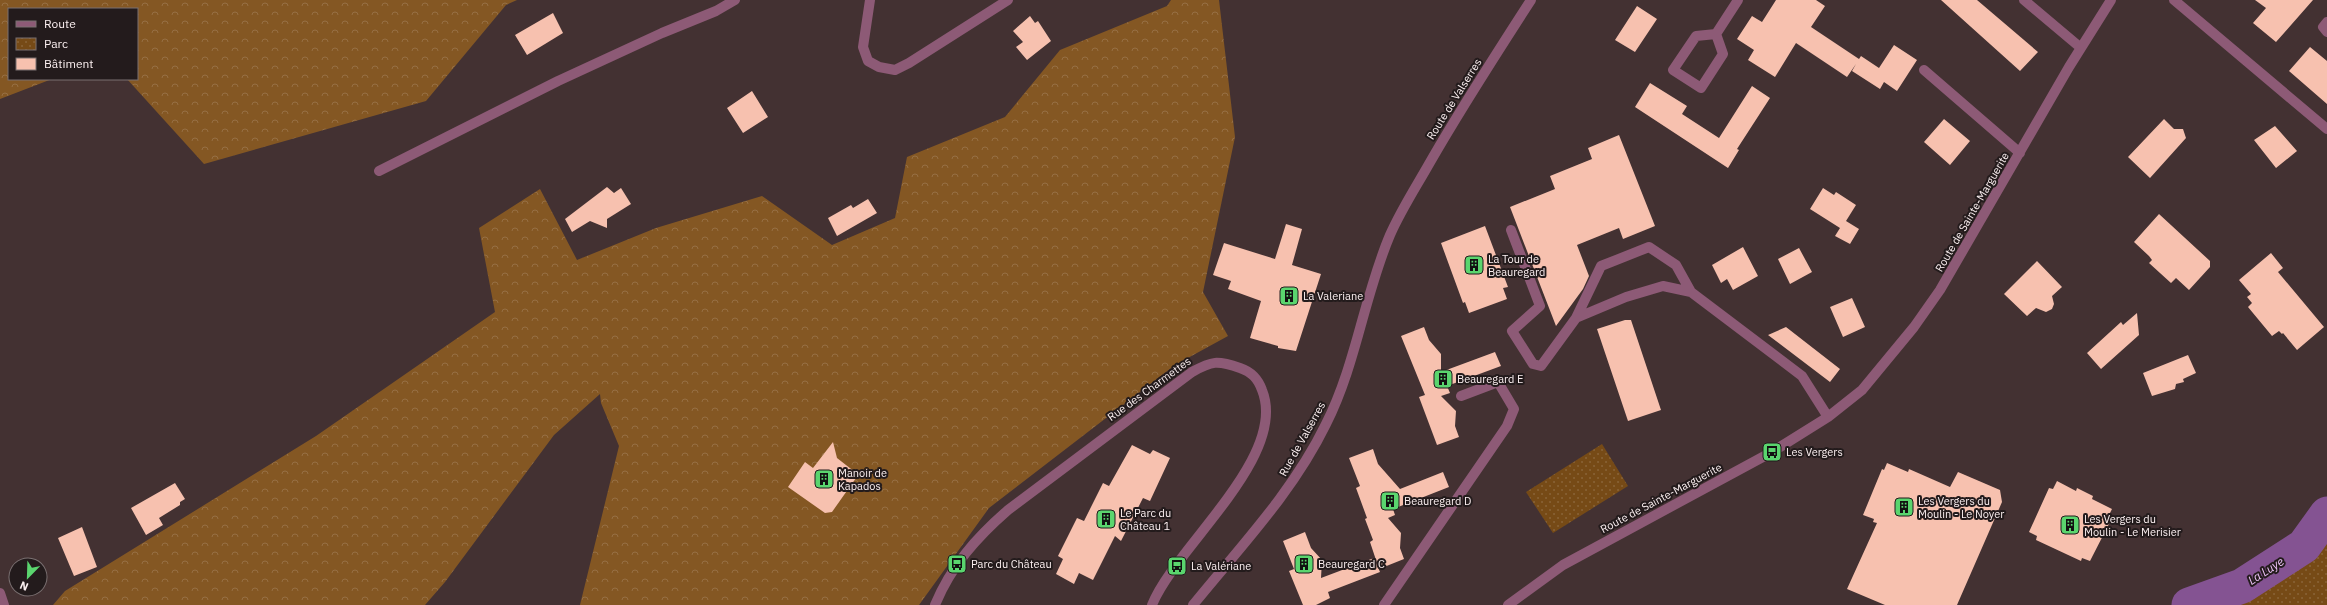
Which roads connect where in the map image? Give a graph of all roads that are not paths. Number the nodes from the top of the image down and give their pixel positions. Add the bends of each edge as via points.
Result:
1 (734, 0) edge
2 (870, 0) edge
3 (1008, 0) edge
4 (1531, 0) edge
5 (1738, 0) edge
6 (2024, 0) edge
7 (2111, 0) edge
8 (2174, 0) edge
9 (2327, 22) edge
10 (2327, 32) edge
11 (1716, 34) junction
12 (2081, 48) junction
13 (1924, 70) dead end
14 (2327, 129) edge
15 (2020, 153) junction
16 (379, 171) dead end
17 (1401, 213) joint
18 (1511, 230) dead end
19 (1691, 292) junction
20 (1576, 318) junction
21 (1461, 396) dead end
22 (1828, 417) junction
23 (0, 593) edge
24 (4, 605) edge
25 (936, 605) edge
26 (1152, 605) edge
27 (1193, 605) edge
28 (1384, 605) edge
29 (1508, 605) edge

1 - 16 street via 716,11 558,81
2 - 3 street via 863,47 868,61 879,67 895,70
4 - 17 street, Route de Valserres via 1440,144
5 - 11 street
6 - 12 street
7 - 12 street, Route de Sainte-Marguerite
8 - 14 street
9 - 10 street via 2323,27
11 - 11 street via 1696,36 1673,70 1701,88 1723,54
12 - 15 street, Route de Sainte-Marguerite
13 - 15 street
15 - 22 street, Route de Sainte-Marguerite via 1964,250 1914,327 1862,390
17 - 27 street, Rue de Valserres via 1373,282 1327,424 1288,489
18 - 20 street via 1540,306 1512,331 1532,364 1541,366
19 - 20 street via 1663,286 1626,297
19 - 20 street via 1676,265 1649,247 1601,266
19 - 22 street via 1802,376
21 - 28 street via 1498,382 1514,409 1506,426
22 - 29 street, Route de Sainte-Marguerite via 1772,452 1563,564
23 - 24 street
25 - 26 street, Rue des Charmettes via 956,564 984,531 1008,510 1192,372 1210,362 1227,363 1257,378 1265,397 1263,433 1247,469 1161,587

